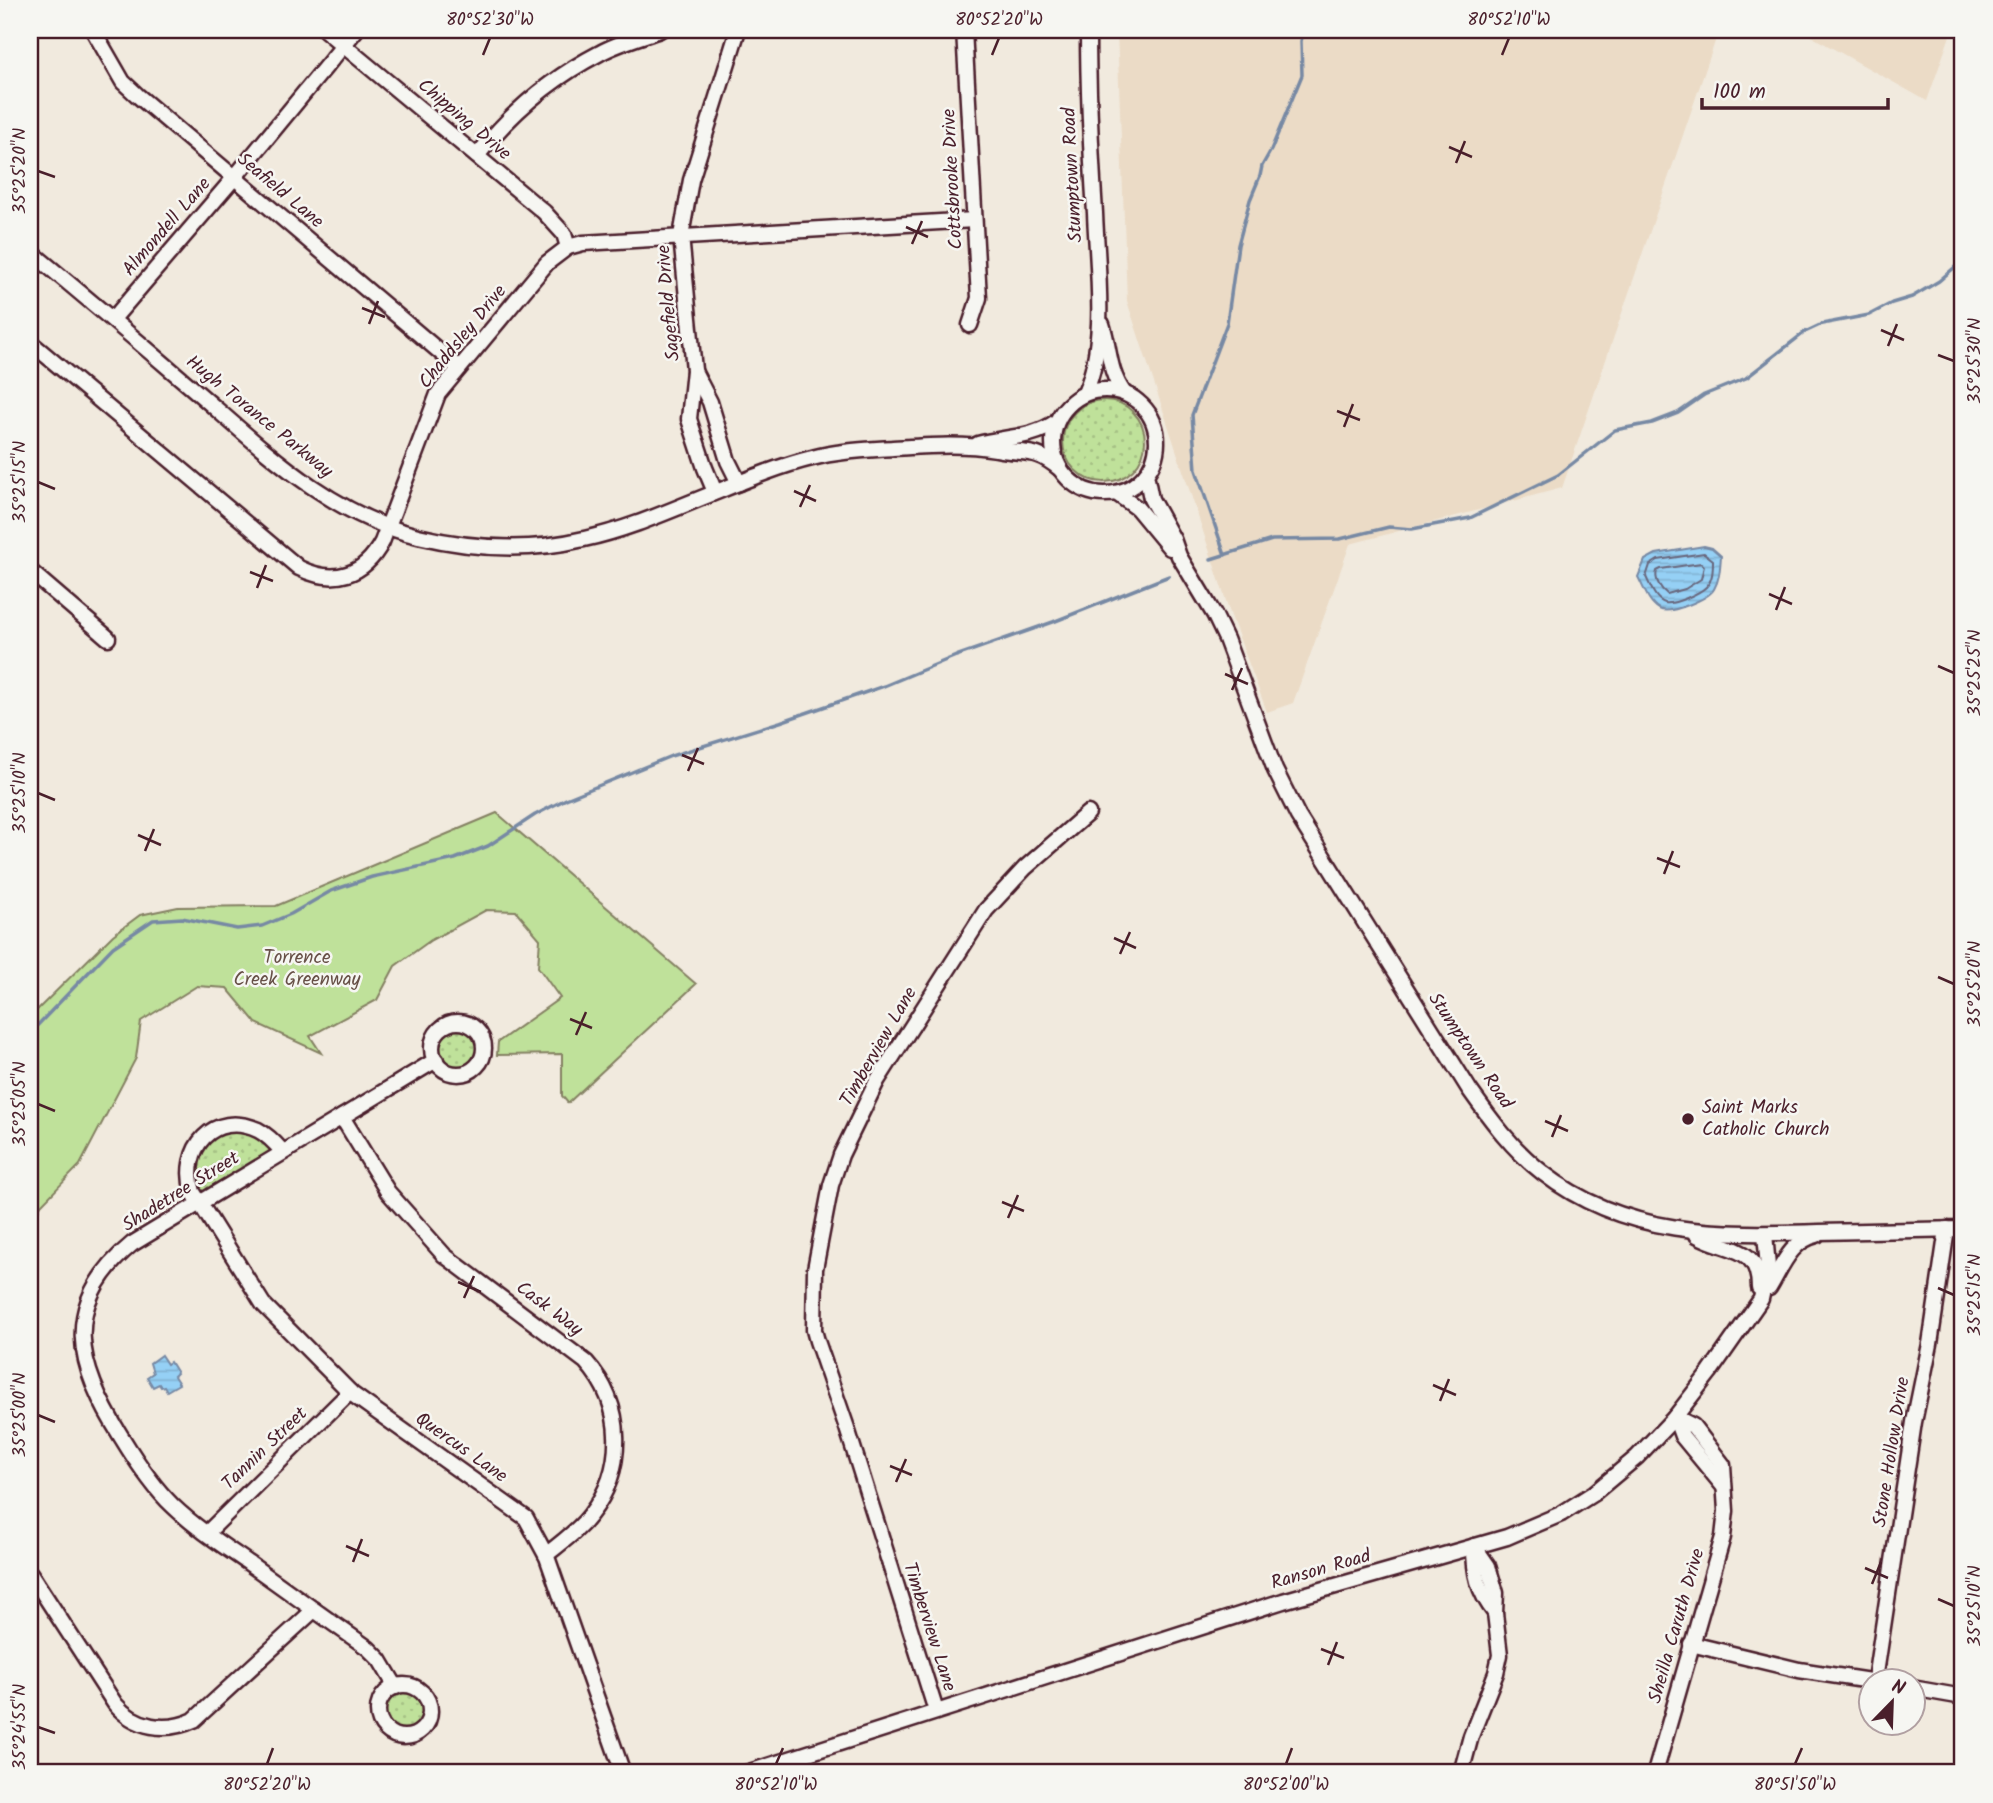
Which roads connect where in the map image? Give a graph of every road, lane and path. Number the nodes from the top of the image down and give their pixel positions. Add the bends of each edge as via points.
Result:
1 (93, 30) edge
2 (325, 30) edge
3 (356, 30) edge
4 (660, 30) edge
5 (738, 30) edge
6 (964, 30) edge
7 (1088, 30) edge
8 (343, 44) junction
9 (477, 156) junction
10 (234, 178) junction
11 (974, 220) junction
12 (681, 236) junction
13 (568, 247) junction
14 (30, 251) edge
15 (113, 319) junction
16 (1100, 319) junction
17 (970, 325) dead end
18 (30, 342) edge
19 (459, 368) junction
20 (694, 370) junction
21 (1084, 393) junction
22 (1124, 393) junction
23 (1056, 422) junction
24 (974, 445) junction
25 (1060, 469) junction
26 (1146, 474) junction
27 (738, 483) junction
28 (715, 492) junction
29 (1116, 493) junction
30 (388, 526) junction
31 (1179, 556) junction
32 (30, 572) edge
33 (108, 638) dead end
34 (1088, 813) dead end
35 (436, 1060) dead end
36 (342, 1117) junction
37 (283, 1152) junction
38 (200, 1203) junction
39 (1947, 1229) junction
40 (1963, 1229) edge
41 (1690, 1230) junction
42 (1831, 1232) junction
43 (1765, 1234) junction
44 (1757, 1307) junction
45 (350, 1392) junction
46 (1675, 1417) junction
47 (207, 1533) junction
48 (1474, 1546) junction
49 (546, 1555) junction
50 (30, 1573) edge
51 (314, 1610) junction
52 (1692, 1644) junction
53 (1875, 1666) edge
54 (1856, 1679) edge
55 (396, 1687) dead end
56 (1926, 1690) edge
57 (1963, 1696) edge
58 (936, 1711) junction
59 (623, 1773) edge
60 (746, 1773) edge
61 (1461, 1773) edge
62 (1654, 1773) edge

1 - 10 street, Seafield Lane via 123,82
2 - 8 street, Chipping Drive
3 - 8 street, Almondell Lane
4 - 9 street via 601,52 548,86 506,121
5 - 12 street, Sagefield Drive via 691,180
6 - 11 street, Cottsbrooke Drive
7 - 16 street, Stumptown Road
8 - 9 street, Chipping Drive
8 - 10 street, Almondell Lane
9 - 13 street, Chipping Drive via 554,220
10 - 15 street, Almondell Lane
10 - 19 street, Seafield Lane
11 - 12 street
11 - 17 street, Cottsbrooke Drive via 979,298
12 - 13 street
12 - 20 street, Sagefield Drive
13 - 19 street, Chaddsley Drive via 547,263
14 - 15 street, Hugh Torance Parkway
15 - 30 street, Hugh Torance Parkway via 296,475 358,514
16 - 21 street, Stumptown Road via 1094,368
16 - 22 street, Stumptown Road via 1110,367
18 - 30 street, Chaddsley Drive via 299,568 327,577 360,569 374,557
19 - 30 street, Chaddsley Drive via 432,405
20 - 27 street
20 - 28 street, Sagefield Drive via 689,419
21 - 22 street
21 - 23 street via 1072,400
22 - 26 street via 1143,407 1155,428 1154,460
23 - 24 street, Hugh Torance Parkway via 1031,435
23 - 25 street via 1052,438
24 - 25 street, Hugh Torance Parkway via 1032,452
24 - 27 street, Hugh Torance Parkway via 813,457
25 - 29 street via 1090,492
26 - 29 street
26 - 31 street, Stumptown Road via 1151,499
27 - 28 street, Hugh Torance Parkway
28 - 30 street, Hugh Torance Parkway via 627,528 542,546 458,544
29 - 31 street, Stumptown Road via 1137,508
31 - 41 street, Stumptown Road via 1226,639 1287,796 1484,1110 1527,1159 1577,1196 1638,1220
32 - 33 street
34 - 58 street, Timberview Lane via 1025,867 986,910 877,1081 831,1185 815,1269 817,1341
35 - 36 street, Shadetree Street
36 - 37 street, Shadetree Street
36 - 49 street, Cask Way via 388,1192 444,1255 586,1362 608,1393 617,1455 607,1487 579,1529
37 - 38 street, Shadetree Street
37 - 38 street, Quercus Lane via 257,1130 235,1125 213,1130 197,1144 190,1166
38 - 45 street, Quercus Lane via 263,1304
38 - 47 street, Shadetree Street via 114,1260 91,1296 82,1332 95,1393 134,1457 171,1505
39 - 40 street, Stumptown Road
39 - 42 street, Stumptown Road
39 - 53 street, Stone Hollow Drive
41 - 43 street, Stumptown Road
41 - 44 street via 1752,1259 1759,1285
42 - 43 street, Stumptown Road
42 - 44 street via 1796,1246
43 - 44 street, Ranson Road via 1767,1279
44 - 46 street, Ranson Road
45 - 47 street, Tannin Street
45 - 49 street, Quercus Lane via 526,1518
46 - 48 street, Ranson Road via 1623,1470 1577,1504 1543,1523
46 - 52 street, Sheilla Caruth Drive via 1682,1436 1724,1487 1727,1511
47 - 51 street, Shadetree Street
48 - 58 street, Ranson Road
48 - 61 street via 1488,1566 1496,1593 1500,1655
49 - 59 street, Quercus Lane
50 - 51 street via 124,1714 167,1728 194,1720
51 - 55 street, Shadetree Street via 368,1648
52 - 54 street via 1799,1671
52 - 62 street, Sheilla Caruth Drive
56 - 57 street
58 - 60 street, Ranson Road

